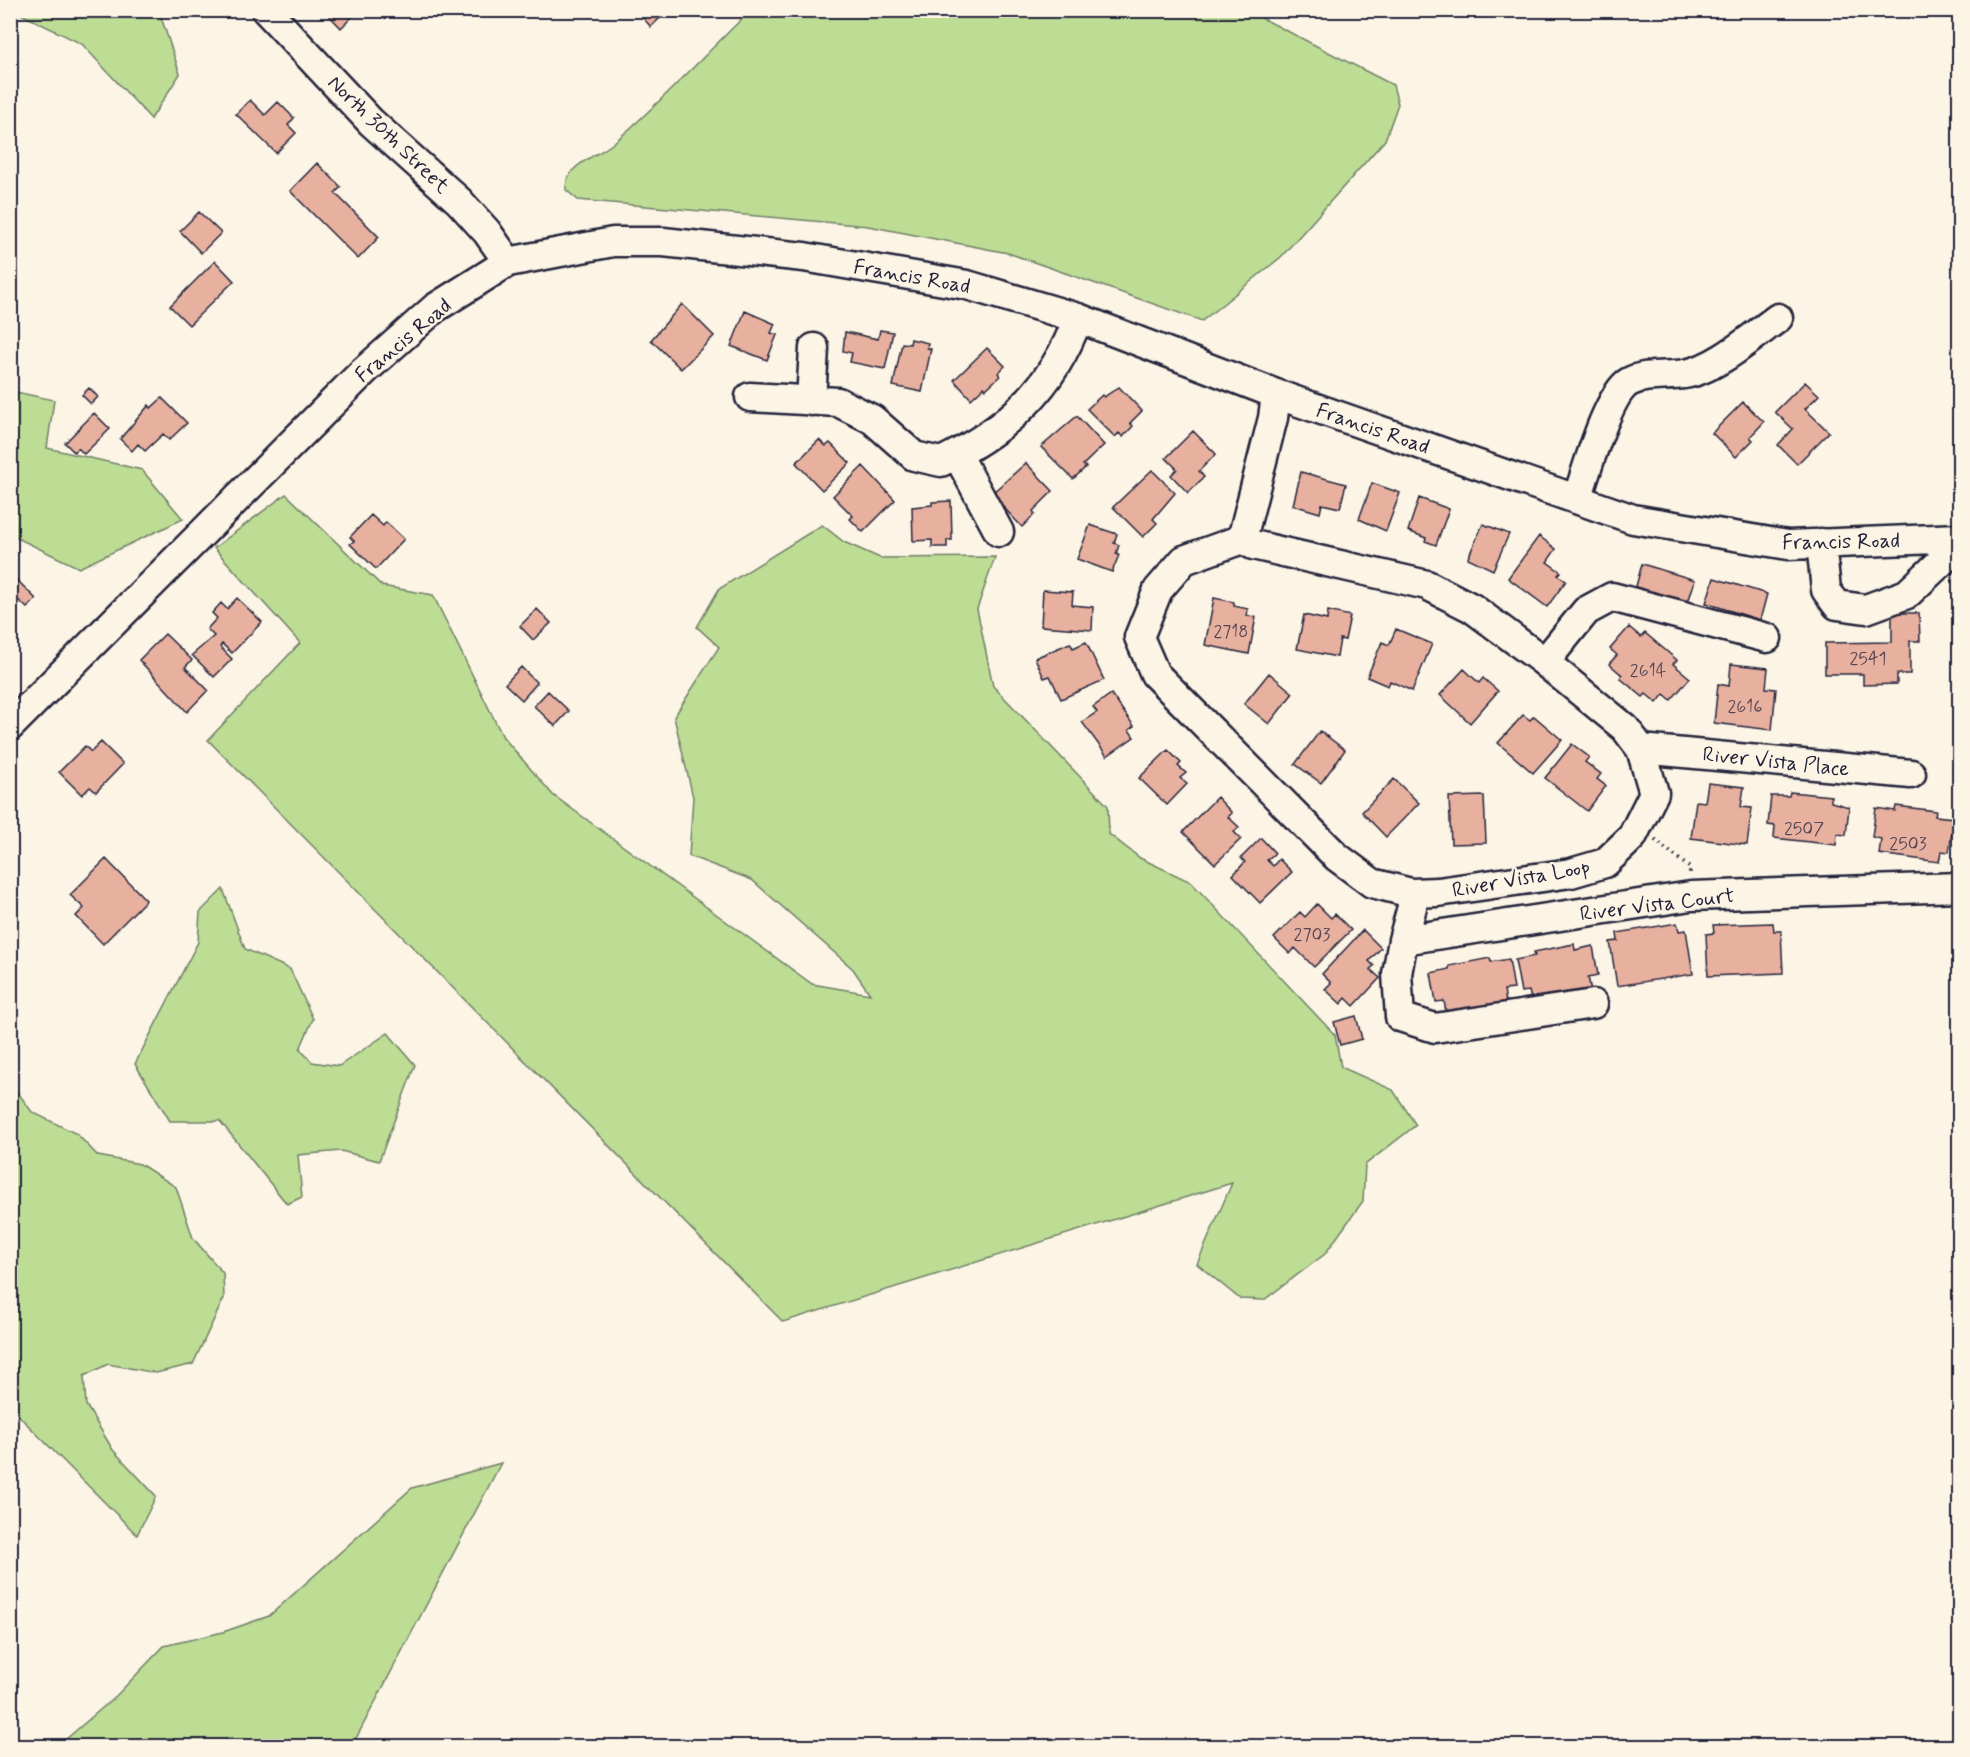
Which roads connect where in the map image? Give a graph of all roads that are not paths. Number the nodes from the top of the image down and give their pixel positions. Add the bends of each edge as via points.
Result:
1 (266, 10) edge
2 (508, 262) junction
3 (1078, 318) junction
4 (1778, 318) dead end
5 (814, 348) dead end
6 (1276, 394) junction
7 (750, 397) dead end
8 (810, 401) junction
9 (949, 458) junction
10 (1577, 499) junction
11 (999, 532) dead end
12 (1959, 538) edge
13 (1242, 539) junction
14 (1821, 543) junction
15 (1767, 638) dead end
16 (1542, 660) junction
17 (10, 726) edge
18 (1641, 749) junction
19 (1911, 774) dead end
20 (1959, 887) edge
21 (1411, 893) junction
22 (1403, 940) junction
23 (1593, 1004) dead end

1 - 2 street, North 30th Street via 371,122 459,201
2 - 3 street, Francis Road via 613,242 663,242 804,257 967,285
2 - 17 street, Francis Road via 435,308 363,372
3 - 6 street, Francis Road
3 - 9 street via 1068,347 1040,391 1000,428
4 - 10 street via 1729,354 1685,374 1629,382 1609,409
5 - 8 street
6 - 10 street, Francis Road
6 - 13 street
7 - 8 street
8 - 9 street via 838,402 855,408 914,456
9 - 11 street
10 - 14 street, Francis Road via 1633,519 1788,545
12 - 14 street, Francis Road
12 - 14 street via 1944,559 1907,594 1866,609 1837,605 1826,590
13 - 16 street, River Vista Loop via 1253,545 1426,585 1472,608
13 - 21 street, River Vista Loop via 1184,560 1158,590 1139,638 1155,674 1337,857 1372,883
15 - 16 street via 1612,597 1586,611
16 - 18 street, River Vista Loop via 1625,728
18 - 19 street, River Vista Place
18 - 21 street, River Vista Loop via 1654,793 1632,837 1605,863 1571,873
20 - 22 street, River Vista Court via 1691,896
21 - 22 street via 1412,907
22 - 23 street via 1397,974 1400,1017 1435,1028

